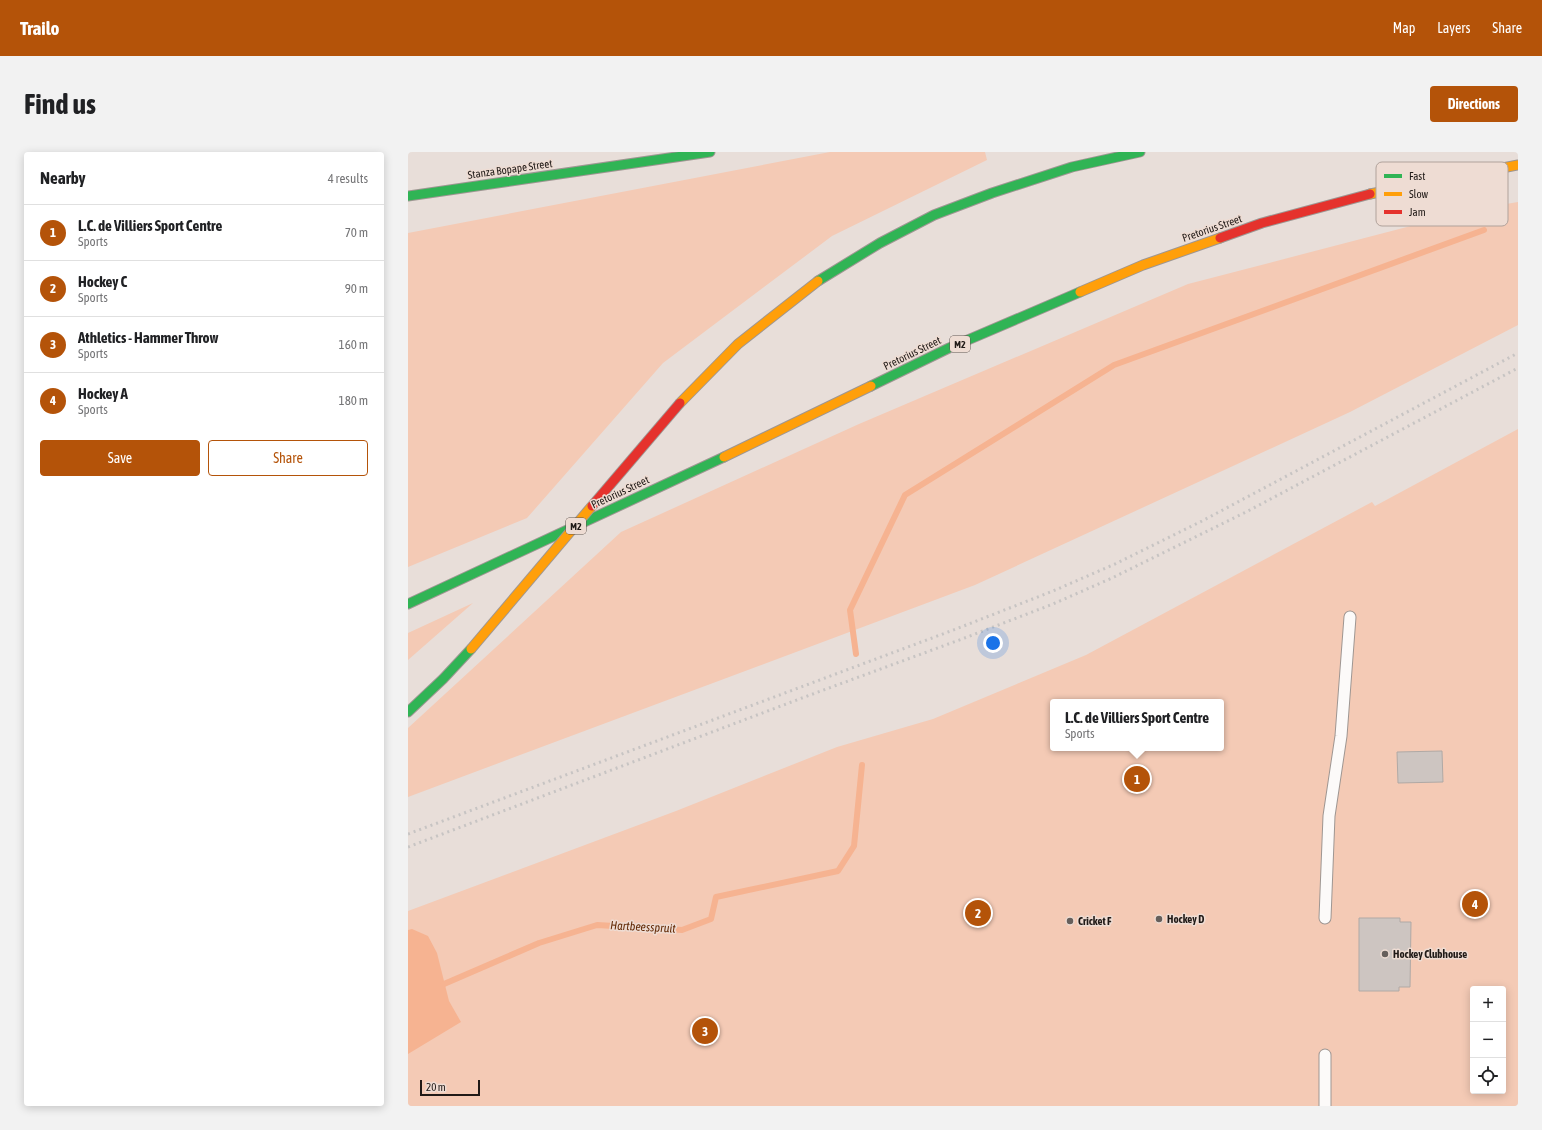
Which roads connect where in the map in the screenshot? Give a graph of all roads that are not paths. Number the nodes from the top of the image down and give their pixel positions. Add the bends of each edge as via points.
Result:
1 (710, 152) edge
2 (1140, 152) edge
3 (1518, 165) edge
4 (1508, 167) edge
5 (1376, 193) edge
6 (408, 196) edge
7 (408, 604) edge
8 (1350, 617) dead end
9 (408, 712) edge
10 (1325, 918) dead end
11 (1325, 1055) dead end
12 (1325, 1106) edge

1 - 6 main road, Stanza Bopape Street
2 - 9 main road, M2, bridge via 1072,167 934,215 828,274 776,313 738,344 680,403 471,649 444,679
3 - 4 main road, Pretorius Street / M2
5 - 7 main road, Pretorius Street / M2 via 1262,223 1143,265 949,348 718,460
8 - 10 lane via 1341,736 1329,816
11 - 12 lane

